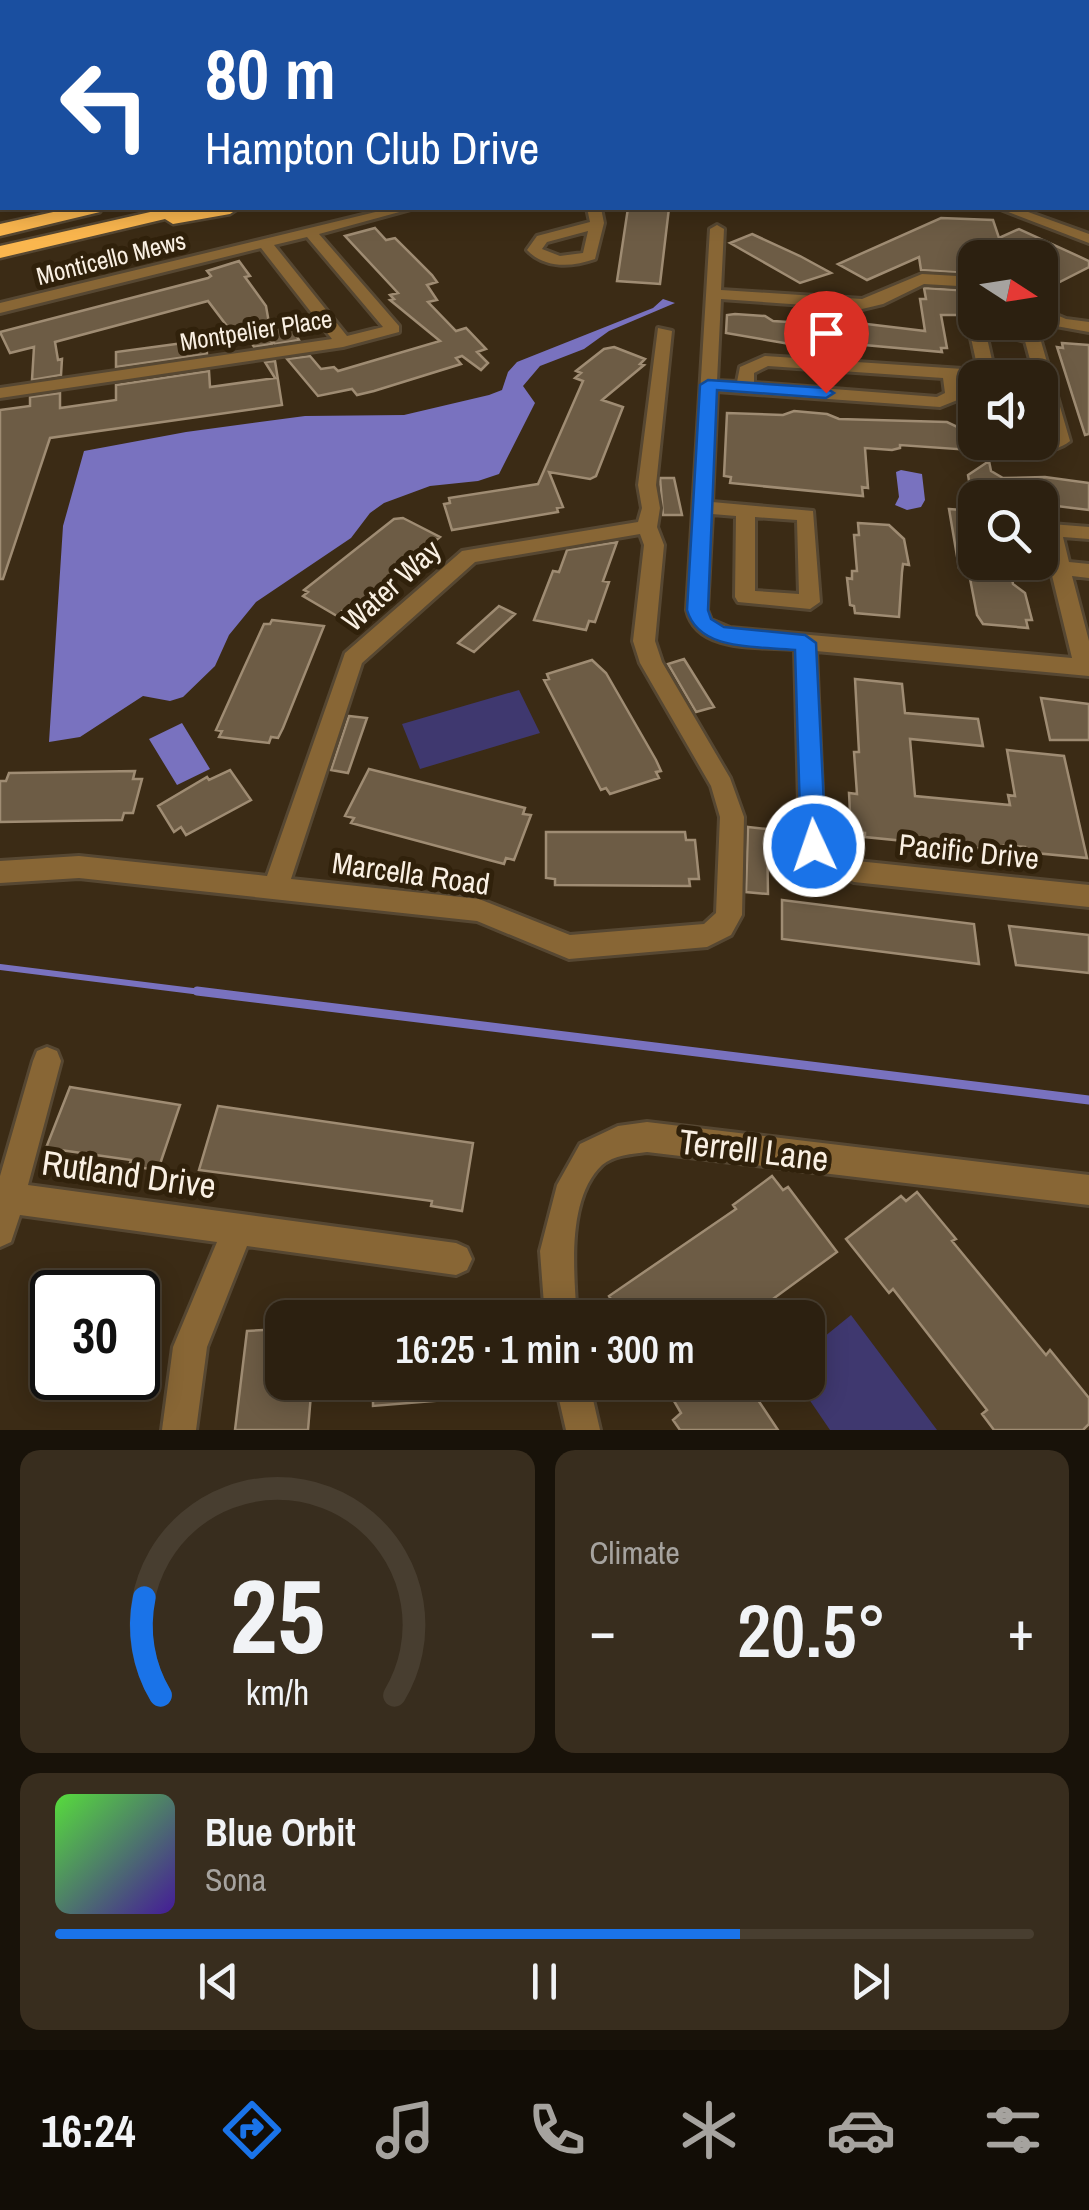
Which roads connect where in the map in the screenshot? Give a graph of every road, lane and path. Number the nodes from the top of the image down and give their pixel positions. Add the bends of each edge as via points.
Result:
1 (85, 210) edge
2 (181, 210) edge
3 (219, 210) edge
4 (399, 210) edge
5 (594, 210) edge
6 (1011, 210) edge
7 (596, 225) dead end
8 (716, 229) dead end
9 (0, 230) edge
10 (310, 232) junction
11 (1089, 239) edge
12 (52, 240) junction
13 (265, 244) junction
14 (0, 252) edge
15 (958, 281) edge
16 (713, 294) junction
17 (0, 308) edge
18 (1058, 323) edge
19 (1089, 327) edge
20 (664, 331) dead end
21 (343, 342) junction
22 (951, 374) junction
23 (958, 375) edge
24 (708, 385) junction
25 (745, 388) junction
26 (0, 393) edge
27 (702, 506) junction
28 (746, 510) junction
29 (647, 527) junction
30 (1089, 533) edge
31 (1062, 568) junction
32 (1089, 571) edge
33 (805, 643) junction
34 (1087, 668) edge
35 (0, 872) edge
36 (276, 886) junction
37 (1089, 896) edge
38 (46, 1061) dead end
39 (1089, 1190) edge
40 (9, 1198) junction
41 (238, 1229) junction
42 (0, 1231) edge
43 (456, 1259) dead end
44 (560, 1300) edge
45 (576, 1400) edge
46 (179, 1430) edge
47 (583, 1430) edge

1 - 9 highway
2 - 12 highway
3 - 12 highway
4 - 10 street, Monticello Mews
5 - 7 street
6 - 11 street
8 - 16 street
10 - 13 street, Monticello Mews
10 - 21 street, Montpelier Place via 393,330
12 - 14 highway
13 - 17 street, Monticello Mews
13 - 21 street
15 - 16 street via 918,280 867,303
16 - 24 street
18 - 19 street
20 - 29 street, Marcella Road
21 - 26 street, Montpelier Place
22 - 23 street
22 - 25 street via 760,361 746,370
22 - 25 street via 954,395 945,401
24 - 25 street
24 - 27 street
27 - 28 street
27 - 33 street via 701,623 730,636
28 - 28 street via 806,515 810,602 745,597
29 - 36 street, Water Way via 469,556 353,659
29 - 36 street, Marcella Road via 654,544 646,651 722,785 732,817 729,915 722,927 707,936 569,947 478,910
30 - 31 street via 1051,530
31 - 32 street
31 - 34 street
33 - 34 street
33 - 37 street, Pacific Drive via 812,841 822,856 854,871
35 - 36 street, Marcella Road via 80,867
38 - 40 street, Rutland Drive
39 - 44 street, Terrell Lane via 647,1137 618,1142 591,1155 568,1196 556,1251
40 - 41 street, Rutland Drive
40 - 42 street, Rutland Drive
41 - 43 street, Rutland Drive
41 - 46 street, Rutland Drive via 190,1347
45 - 47 street

